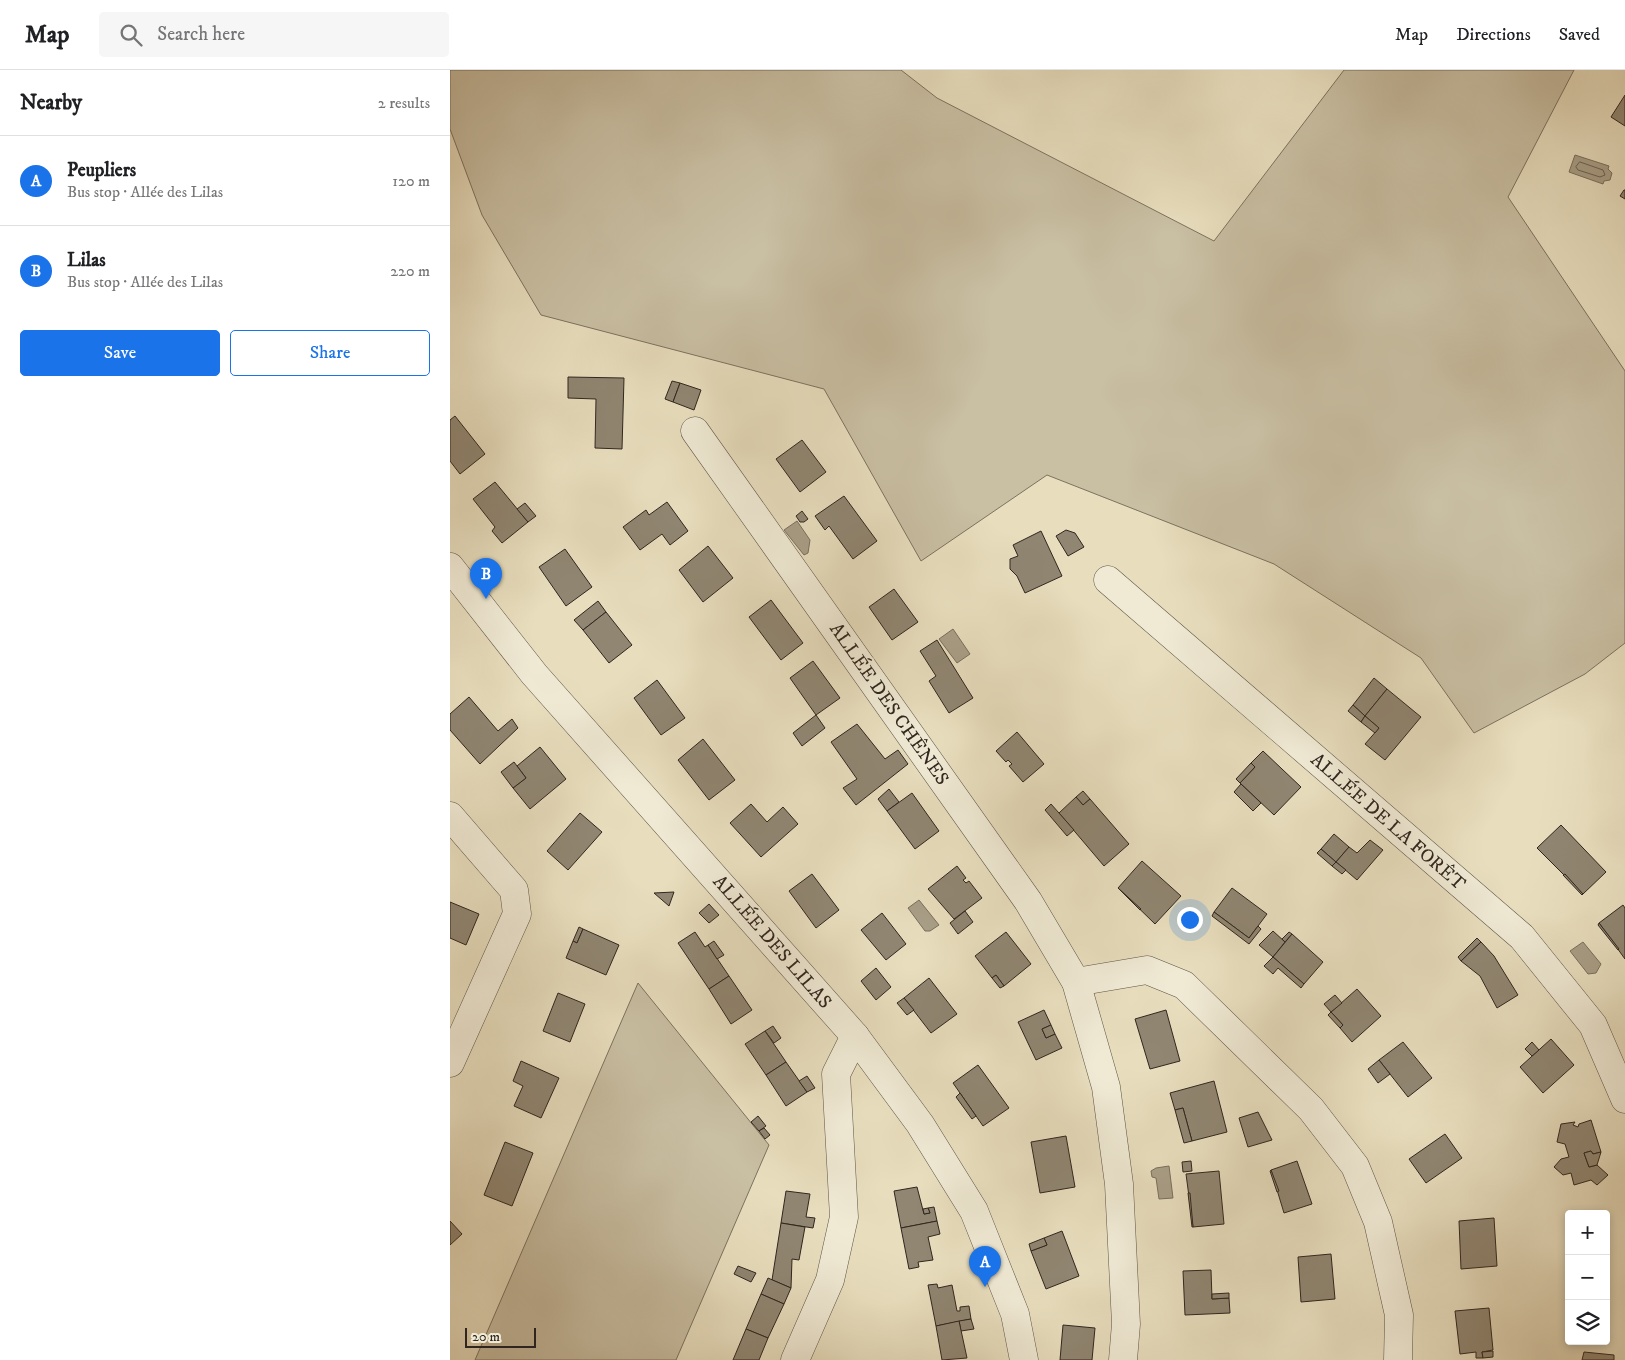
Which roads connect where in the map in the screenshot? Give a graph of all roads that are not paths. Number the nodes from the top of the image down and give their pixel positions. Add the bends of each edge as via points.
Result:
1 (695, 431) dead end
2 (450, 567) edge
3 (1108, 580) dead end
4 (450, 816) edge
5 (1076, 982) junction
6 (855, 1036) junction
7 (450, 1063) edge
8 (1625, 1099) edge
9 (795, 1360) edge
10 (1024, 1360) edge
11 (1123, 1360) edge
12 (1398, 1360) edge

1 - 5 street, ALLÉE DES CHÊNES via 1028,901
2 - 6 street, ALLÉE DES LILAS via 534,674
3 - 8 street, ALLÉE DE LA FORÊT via 1522,937 1593,1025
4 - 7 street via 514,890 517,914
5 - 11 street, ALLÉE DES CHÊNES via 1106,1087 1119,1184 1126,1324
5 - 12 street via 1147,970 1184,985 1311,1109 1355,1166 1378,1222 1399,1315
6 - 9 street via 836,1074 844,1217 830,1280
6 - 10 street, ALLÉE DES LILAS via 920,1124 974,1211 1015,1314

